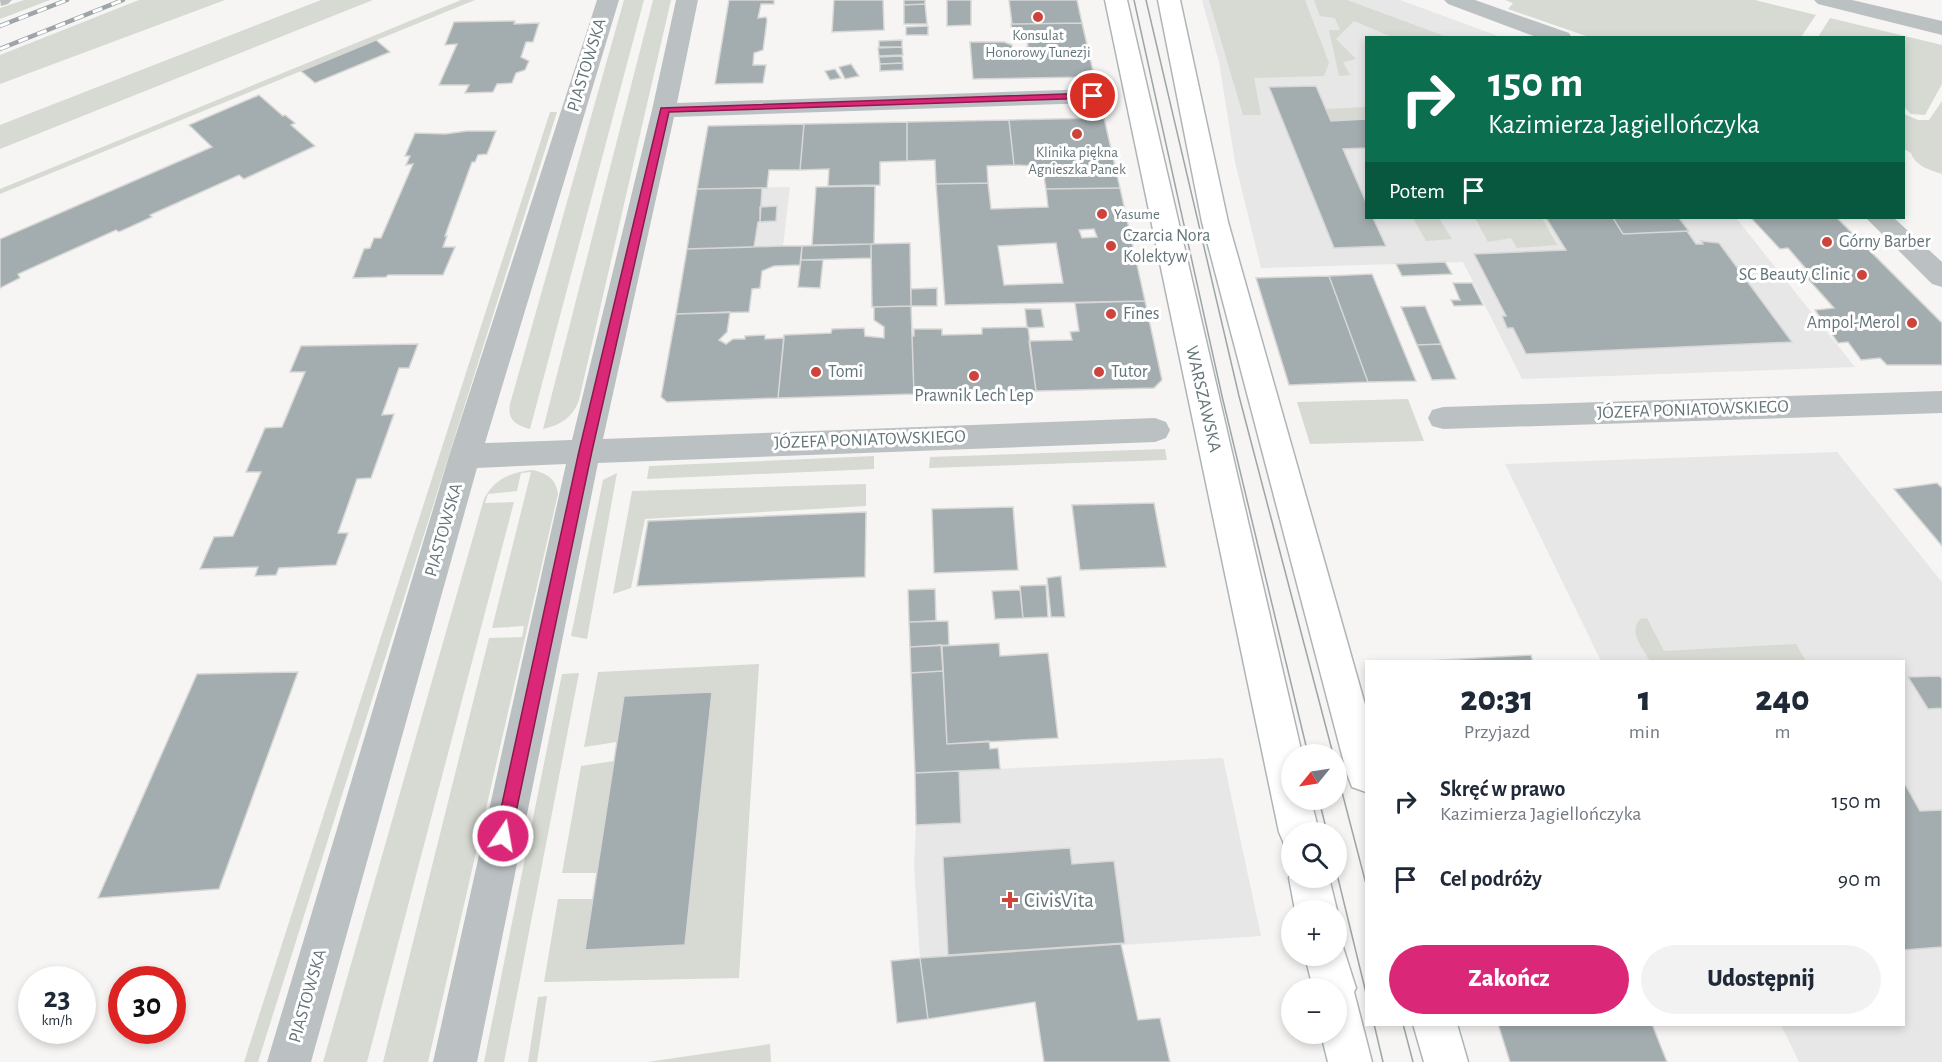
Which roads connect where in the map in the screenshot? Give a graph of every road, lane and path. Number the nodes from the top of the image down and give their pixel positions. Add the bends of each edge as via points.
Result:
1 (608, 0) edge
2 (687, 0) edge
3 (1116, 0) edge
4 (1169, 0) edge
5 (1455, 0) edge
6 (1825, 0) edge
7 (1942, 28) edge
8 (1555, 36) edge
9 (1093, 96) dead end
10 (664, 110) junction
11 (1880, 219) edge
12 (1942, 278) edge
13 (1942, 402) edge
14 (1443, 418) dead end
15 (1155, 430) dead end
16 (585, 451) junction
17 (465, 456) junction
18 (1281, 748) edge
19 (1365, 770) edge
20 (1436, 1026) edge
21 (1346, 1044) edge
22 (289, 1062) edge
23 (455, 1062) edge
24 (1350, 1062) edge
25 (1446, 1062) edge

1 - 17 street, PIASTOWSKA
2 - 10 street
3 - 18 main road, WARSZAWSKA
4 - 19 main road via 1215,222
5 - 8 street
6 - 7 street
9 - 10 street
10 - 16 street
11 - 12 street
13 - 14 street, JÓZEFA PONIATOWSKIEGO
15 - 16 street, JÓZEFA PONIATOWSKIEGO
16 - 17 street, JÓZEFA PONIATOWSKIEGO
16 - 23 street
17 - 22 street, PIASTOWSKA
20 - 25 main road
21 - 24 main road

